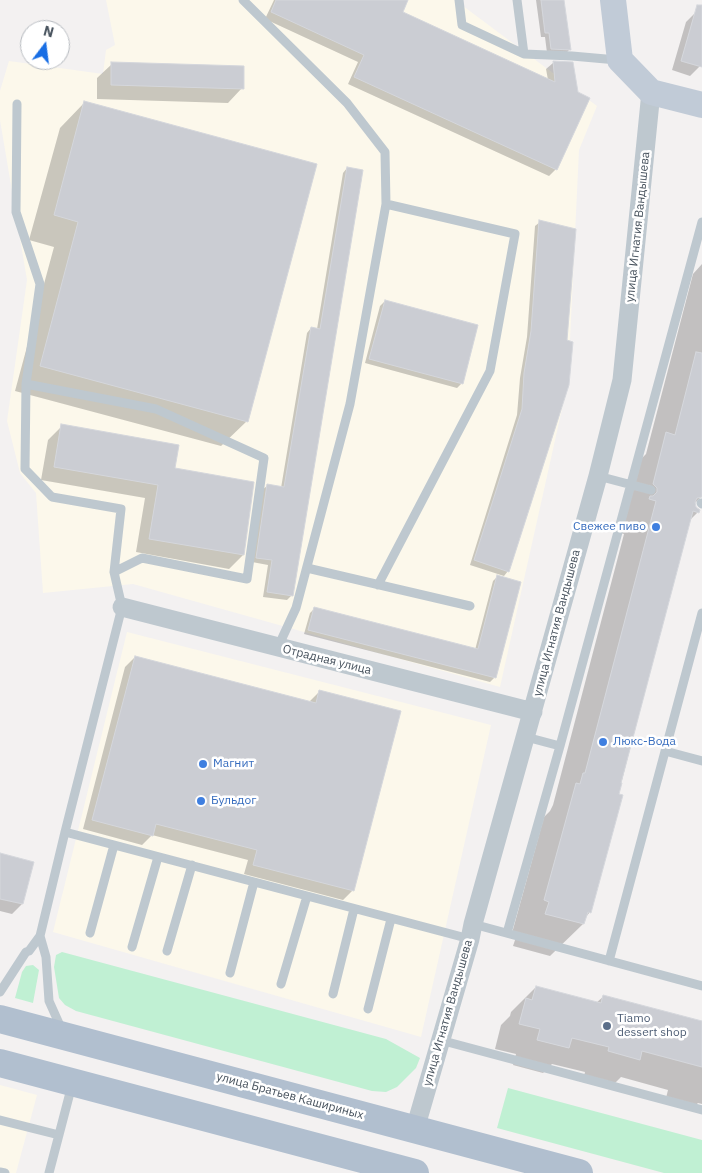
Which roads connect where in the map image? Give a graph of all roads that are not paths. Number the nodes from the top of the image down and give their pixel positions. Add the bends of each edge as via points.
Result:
1 (242, 0) edge
2 (459, 0) edge
3 (517, 0) edge
4 (613, 0) edge
5 (524, 54) junction
6 (620, 60) junction
7 (651, 92) junction
8 (17, 104) dead end
9 (702, 105) edge
10 (386, 204) junction
11 (702, 222) edge
12 (26, 384) junction
13 (598, 476) junction
14 (631, 485) junction
15 (651, 490) dead end
16 (307, 568) junction
17 (114, 572) junction
18 (378, 584) junction
19 (470, 606) dead end
20 (122, 607) junction
21 (702, 613) edge
22 (278, 647) junction
23 (533, 712) junction
24 (526, 737) junction
25 (560, 746) junction
26 (665, 751) junction
27 (702, 761) edge
28 (65, 832) junction
29 (114, 845) junction
30 (158, 857) junction
31 (192, 865) junction
32 (254, 882) junction
33 (307, 896) junction
34 (354, 909) junction
35 (391, 919) junction
36 (90, 932) dead end
37 (471, 932) junction
38 (507, 933) junction
39 (40, 936) junction
40 (132, 947) dead end
41 (167, 951) dead end
42 (609, 961) junction
43 (230, 973) dead end
44 (281, 984) dead end
45 (702, 986) edge
46 (0, 992) edge
47 (333, 994) dead end
48 (368, 1009) dead end
49 (0, 1019) edge
50 (64, 1036) junction
51 (440, 1040) junction
52 (0, 1063) edge
53 (73, 1082) junction
54 (702, 1110) edge
55 (0, 1120) edge
56 (415, 1129) junction
57 (59, 1135) junction
58 (0, 1172) edge
59 (5, 1173) edge
60 (49, 1173) edge
61 (416, 1173) edge
62 (580, 1173) edge

1 - 10 lane via 347,103 385,152
2 - 5 lane via 462,25
3 - 5 lane
4 - 6 street
5 - 6 lane
6 - 7 street
7 - 9 street
7 - 13 street, улица Игнатия Вандышева via 622,380
8 - 12 lane via 16,212 40,284
10 - 16 lane via 350,404
10 - 18 lane via 515,234 490,371
11 - 14 lane
12 - 17 lane via 25,469 52,497 121,509
12 - 17 lane via 156,409 264,458 247,579 142,558
13 - 14 lane
13 - 23 street, улица Игнатия Вандышева
14 - 15 lane
14 - 25 lane
16 - 18 lane
16 - 22 lane via 296,608
17 - 20 lane
18 - 19 lane
20 - 22 street, Отрадная улица
20 - 28 lane
21 - 26 lane
22 - 23 street, Отрадная улица
23 - 24 street, улица Игнатия Вандышева
24 - 25 lane
24 - 37 street, улица Игнатия Вандышева
25 - 38 lane
26 - 27 lane
26 - 42 lane
28 - 29 lane
28 - 39 lane
29 - 30 lane
29 - 36 lane
30 - 31 lane
30 - 40 lane
31 - 32 lane
31 - 41 lane
32 - 33 lane
32 - 43 lane
33 - 34 lane
33 - 44 lane
34 - 35 lane
34 - 47 lane
35 - 37 lane
35 - 48 lane
37 - 38 lane
37 - 51 street, улица Игнатия Вандышева
38 - 42 lane
39 - 46 lane
39 - 50 lane via 46,957 49,1001
42 - 45 lane
49 - 50 main road, улица Братьев Кашириных
50 - 56 main road, улица Братьев Кашириных
51 - 54 lane
51 - 56 street, улица Игнатия Вандышева
52 - 53 main road
53 - 57 lane
53 - 61 main road
55 - 57 lane
56 - 62 main road, улица Братьев Кашириных
57 - 60 lane
58 - 59 lane

